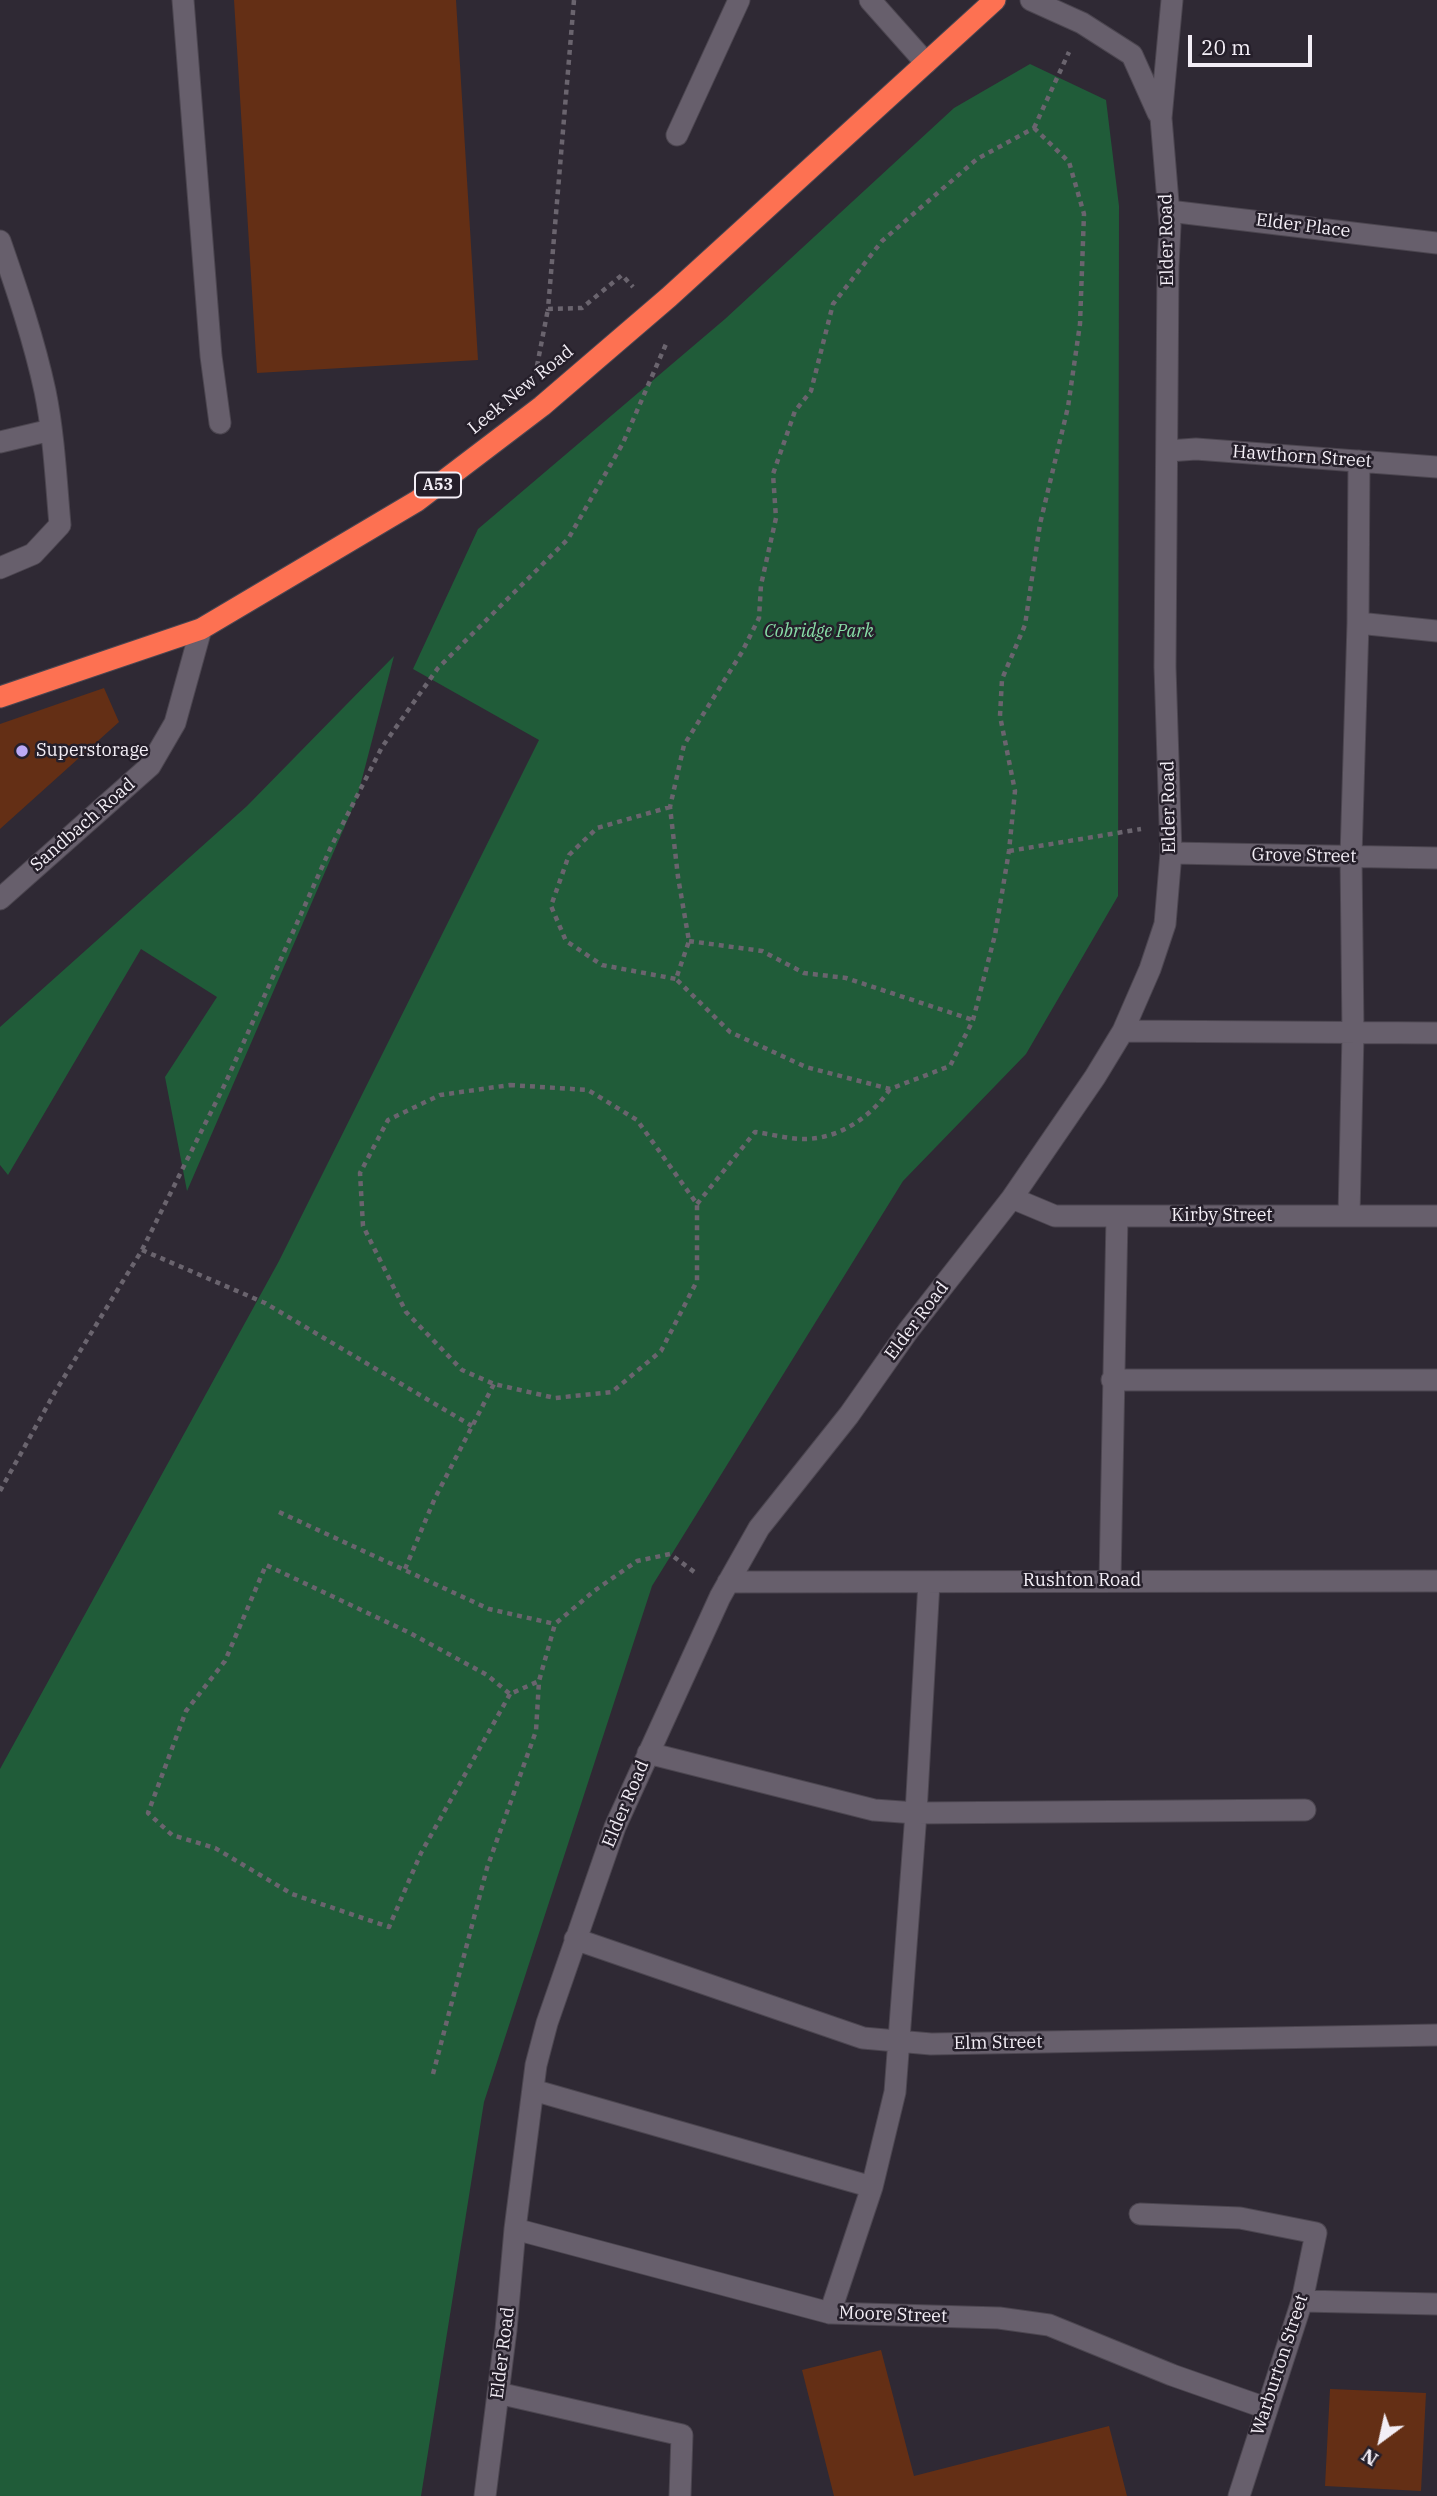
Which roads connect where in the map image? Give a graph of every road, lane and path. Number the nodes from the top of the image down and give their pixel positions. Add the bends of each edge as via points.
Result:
1 (183, 0) edge
2 (574, 0) edge
3 (739, 0) edge
4 (870, 0) edge
5 (995, 0) edge
6 (1031, 0) edge
7 (1172, 0) edge
8 (1083, 23) junction
9 (926, 63) junction
10 (1161, 118) junction
11 (1034, 128) junction
12 (677, 135) dead end
13 (1170, 218) junction
14 (0, 241) edge
15 (1437, 243) edge
16 (622, 275) dead end
17 (548, 309) junction
18 (666, 344) dead end
19 (555, 394) junction
20 (220, 423) dead end
21 (51, 430) junction
22 (0, 442) edge
23 (1168, 451) junction
24 (1359, 461) junction
25 (1437, 467) edge
26 (0, 568) edge
27 (1359, 623) junction
28 (201, 629) junction
29 (1437, 631) edge
30 (0, 697) edge
31 (670, 807) junction
32 (1169, 825) junction
33 (1009, 851) junction
34 (1171, 853) junction
35 (1351, 856) junction
36 (1437, 858) edge
37 (0, 899) edge
38 (690, 941) junction
39 (676, 979) junction
40 (973, 1020) junction
41 (1123, 1031) junction
42 (1437, 1033) edge
43 (1353, 1034) junction
44 (890, 1088) junction
45 (1012, 1198) junction
46 (697, 1204) junction
47 (1116, 1216) junction
48 (1349, 1216) junction
49 (1437, 1216) edge
50 (142, 1250) junction
51 (1112, 1380) junction
52 (1437, 1380) edge
53 (494, 1384) junction
54 (472, 1426) junction
55 (0, 1491) edge
56 (279, 1512) dead end
57 (405, 1569) junction
58 (1110, 1581) junction
59 (1437, 1581) edge
60 (929, 1582) junction
61 (724, 1589) junction
62 (555, 1624) junction
63 (539, 1681) junction
64 (510, 1694) junction
65 (648, 1753) junction
66 (1305, 1810) dead end
67 (916, 1814) junction
68 (575, 1939) junction
69 (1437, 2035) edge
70 (900, 2042) junction
71 (433, 2074) dead end
72 (533, 2090) junction
73 (872, 2187) junction
74 (1140, 2214) dead end
75 (515, 2230) junction
76 (1302, 2301) junction
77 (1437, 2304) edge
78 (830, 2313) junction
79 (498, 2393) junction
80 (1266, 2408) junction
81 (485, 2496) edge
82 (680, 2496) edge
83 (1239, 2496) edge

1 - 20 street
2 - 17 path
3 - 12 street
4 - 9 street
5 - 9 highway, Leek New Road / A53
6 - 8 street, Elder Road
7 - 10 street, Elder Road
8 - 10 street, Elder Road via 1132,55
8 - 11 path
9 - 19 highway, Leek New Road / A53 via 669,297
10 - 13 street, Elder Road
11 - 31 path via 976,159 882,242 833,304 811,391 794,411 774,474 776,517 761,585 759,618 684,745
11 - 33 path via 1069,162 1084,214 1080,324 1068,407 1040,524 1025,625 1002,679 1000,716 1015,791
13 - 15 street, Elder Place
13 - 23 street, Elder Road
14 - 21 street via 35,350
16 - 17 path via 582,308
17 - 19 path via 536,373
18 - 50 path via 623,443 568,539 438,668 382,747
19 - 28 highway, Leek New Road / A53 via 417,501
21 - 22 street
21 - 26 street via 60,525 33,554
23 - 24 street, Hawthorn Street
23 - 32 street, Elder Road
24 - 25 street, Hawthorn Street
24 - 27 street
27 - 29 street
27 - 35 street
28 - 30 highway, Leek New Road / A53
28 - 37 street, Sandbach Road via 175,723 150,766
31 - 38 path
31 - 39 path via 597,828 569,855 551,906 566,942 602,965
32 - 33 path
32 - 34 street, Elder Road
33 - 40 path via 995,936
34 - 35 street, Grove Street
34 - 41 street, Elder Road via 1165,924
35 - 36 street, Grove Street
35 - 43 street
38 - 39 path
38 - 40 path via 762,951 804,973 846,978
39 - 44 path via 730,1032 806,1067
40 - 44 path via 950,1066
41 - 43 street
41 - 45 street, Elder Road
42 - 43 street
43 - 48 street
44 - 46 path via 880,1104 844,1132 805,1139 755,1132
45 - 47 street, Kirby Street via 1055,1216
45 - 61 street, Elder Road via 759,1528
46 - 53 path via 697,1281 661,1351 612,1392 555,1398
46 - 53 path via 637,1120 588,1090 510,1085 440,1095 388,1120 360,1173 363,1226 406,1312 462,1370
47 - 48 street, Kirby Street
47 - 51 street
48 - 49 street, Kirby Street
50 - 54 path via 265,1303
50 - 55 path
51 - 52 street
51 - 58 street
53 - 54 path
54 - 57 path
56 - 57 path
57 - 62 path via 489,1609
58 - 59 street, Rushton Road
58 - 60 street, Rushton Road
60 - 61 street, Rushton Road
60 - 67 street
61 - 62 path via 670,1554 638,1561
61 - 65 street, Elder Road
62 - 63 path
63 - 64 path
63 - 71 path via 536,1731 487,1868
64 - 64 path via 487,1675 410,1633 266,1564 225,1661 186,1711 148,1813 172,1835 215,1848 292,1894 389,1927 421,1853
65 - 67 street via 874,1810
65 - 68 street, Elder Road via 615,1827
66 - 67 street
67 - 70 street
68 - 70 street, Elm Street via 863,2038
68 - 72 street, Elder Road via 547,2023
69 - 70 street, Elm Street
70 - 73 street via 895,2092
72 - 73 street
72 - 75 street, Elder Road
73 - 78 street
74 - 76 street, Warburton Street via 1240,2218 1316,2233
75 - 78 street, Moore Street
75 - 79 street, Elder Road
76 - 77 street
76 - 80 street, Warburton Street
78 - 80 street, Moore Street via 999,2318 1049,2325
79 - 81 street, Elder Road
79 - 82 street via 682,2435
80 - 83 street, Warburton Street

